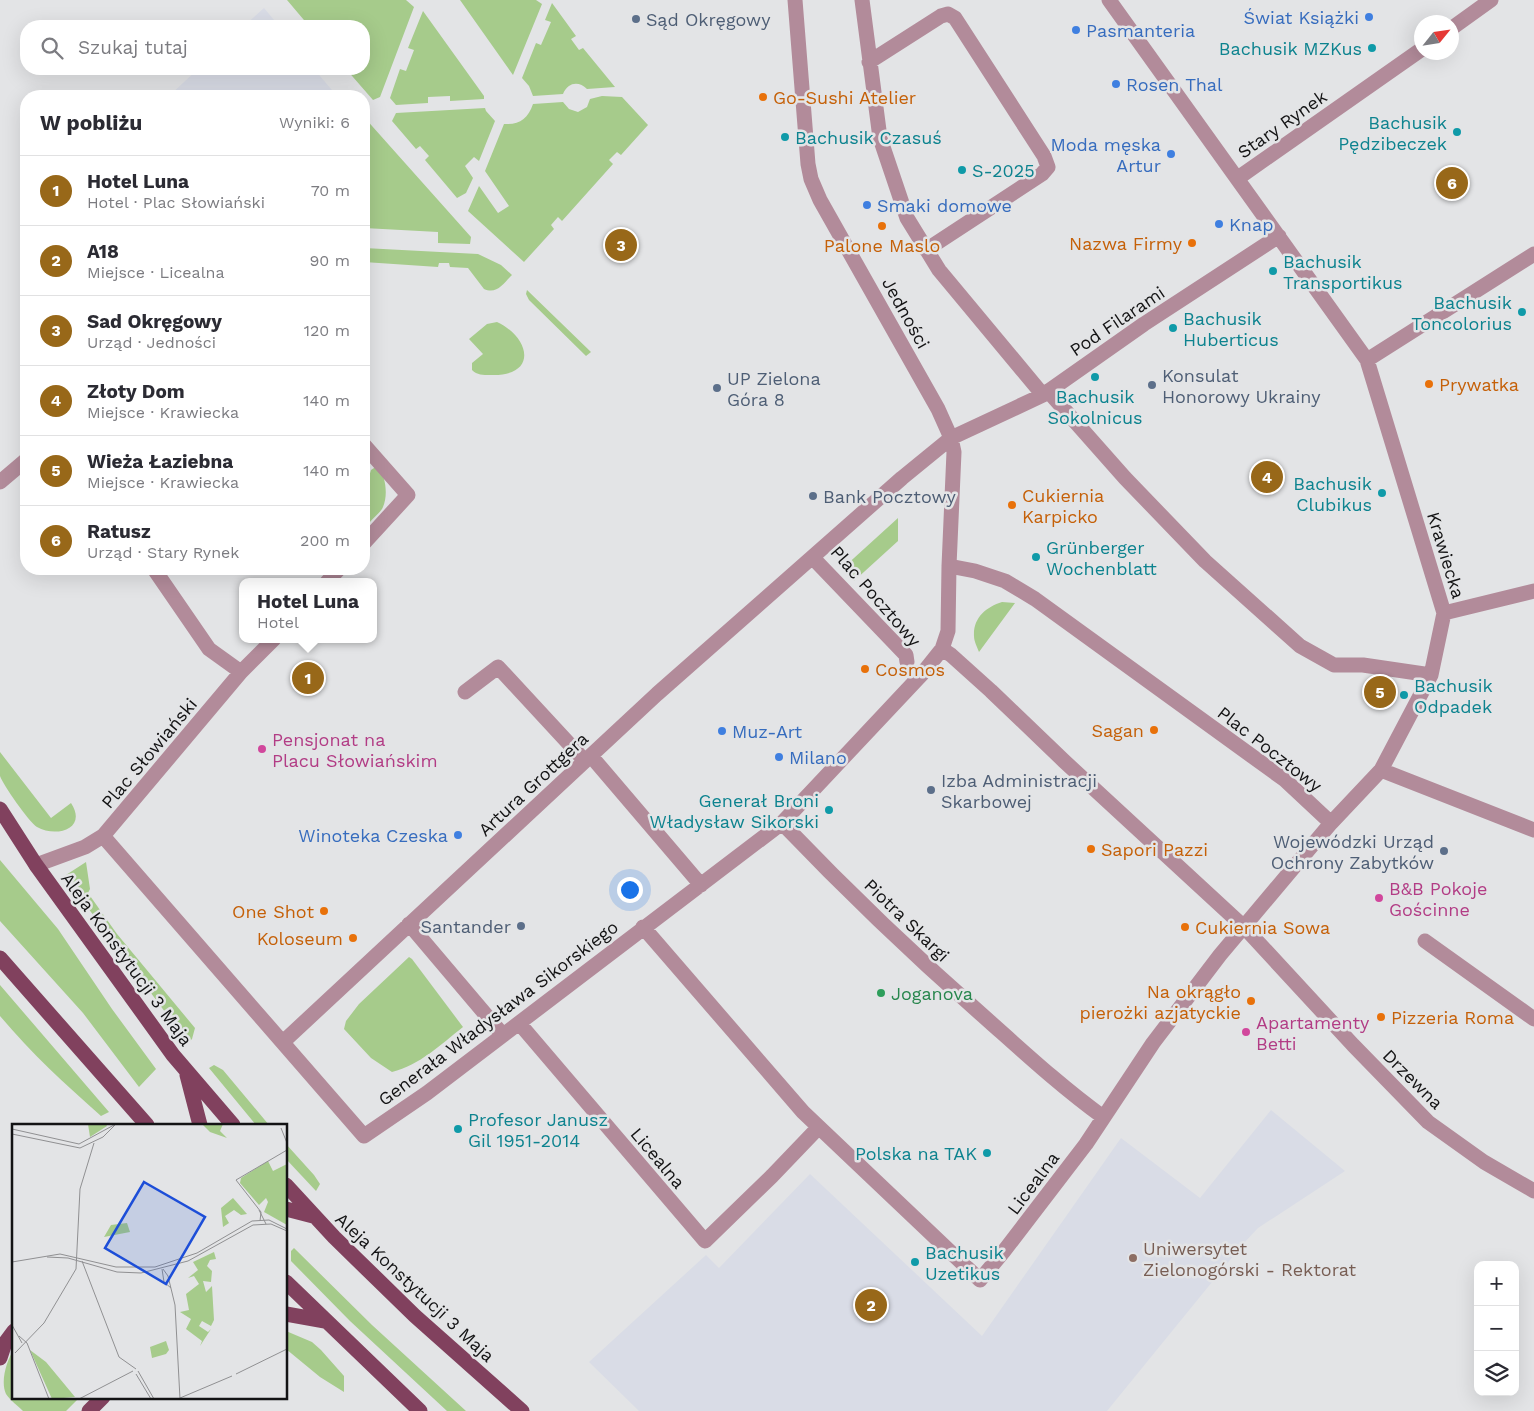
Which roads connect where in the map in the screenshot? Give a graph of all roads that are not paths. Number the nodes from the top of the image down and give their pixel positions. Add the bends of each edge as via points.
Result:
1 (795, 0) edge
2 (862, 0) edge
3 (1109, 0) edge
4 (1491, 0) edge
5 (1459, 23) edge
6 (1414, 55) edge
7 (869, 62) junction
8 (1238, 178) junction
9 (1278, 236) junction
10 (926, 250) junction
11 (1534, 254) edge
12 (1367, 360) junction
13 (1046, 393) junction
14 (951, 438) junction
15 (370, 452) edge
16 (20, 465) edge
17 (0, 482) edge
18 (370, 536) edge
19 (813, 558) junction
20 (949, 566) junction
21 (158, 575) edge
22 (1534, 592) edge
23 (1444, 613) junction
24 (270, 643) edge
25 (942, 649) junction
26 (907, 662) dead end
27 (241, 672) junction
28 (1431, 675) junction
29 (465, 692) dead end
30 (588, 758) junction
31 (1382, 770) junction
32 (0, 809) edge
33 (782, 823) junction
34 (1331, 823) junction
35 (1534, 830) edge
36 (103, 836) junction
37 (36, 865) junction
38 (701, 885) junction
39 (409, 924) junction
40 (643, 927) junction
41 (1244, 927) junction
42 (1425, 942) dead end
43 (0, 958) edge
44 (1534, 1019) edge
45 (519, 1022) junction
46 (503, 1035) junction
47 (283, 1042) junction
48 (186, 1072) junction
49 (1103, 1117) junction
50 (137, 1118) edge
51 (200, 1124) edge
52 (232, 1124) edge
53 (818, 1128) junction
54 (288, 1187) edge
55 (1534, 1191) edge
56 (288, 1210) edge
57 (314, 1216) junction
58 (288, 1284) edge
59 (288, 1314) edge
60 (325, 1321) junction
61 (12, 1333) edge
62 (0, 1358) edge
63 (102, 1398) edge
64 (89, 1411) edge
65 (420, 1411) edge
66 (522, 1411) edge

1 - 14 street, Jedności via 811,178 820,200 938,409
2 - 7 street
3 - 8 street
4 - 5 street
6 - 8 street, Stary Rynek
7 - 10 street via 880,138 907,218
7 - 10 street via 941,16 948,14 955,18 1048,167
8 - 9 street, Stary Rynek
9 - 12 street, Stary Rynek
9 - 13 street, Pod Filarami
10 - 13 street via 939,270
11 - 12 street
12 - 23 street, Krawiecka
13 - 14 street, Pod Filarami
13 - 28 street via 1205,561 1300,646 1334,664
14 - 19 street, Plac Pocztowy
14 - 20 street, Jedności via 954,452
15 - 18 street via 408,495
16 - 17 street
19 - 26 street, Plac Pocztowy via 906,656
19 - 30 street, Artura Grottgera
20 - 25 street, Jedności via 948,632
20 - 34 street, Plac Pocztowy via 1004,581 1034,599 1285,780
21 - 27 street via 209,649
22 - 23 street
23 - 28 street, Krawiecka
24 - 27 street, Plac Słowiański
25 - 33 street, Generała Władysława Sikorskiego
25 - 41 street, Plac Pocztowy via 992,691 1064,762
27 - 36 street, Plac Słowiański
28 - 31 street, Krawiecka
29 - 30 street via 498,667
30 - 38 street
30 - 39 street, Artura Grottgera
31 - 34 street, Krawiecka
31 - 35 street
32 - 37 main road, Aleja Konstytucji 3 Maja
33 - 38 street, Generała Władysława Sikorskiego
33 - 49 street, Piotra Skargi via 932,972 1054,1079
34 - 41 street
36 - 37 street, Plac Słowiański via 85,847
36 - 47 street, Generała Władysława Sikorskiego
37 - 48 main road, Aleja Konstytucji 3 Maja
38 - 40 street, Generała Władysława Sikorskiego
39 - 46 street
39 - 47 street, Artura Grottgera
40 - 45 street, Generała Władysława Sikorskiego
40 - 53 street, Licealna
41 - 49 street, Licealna via 1153,1043
41 - 55 street, Drzewna via 1346,1039 1428,1122 1484,1162
42 - 44 street
43 - 50 main road
45 - 46 street, Generała Władysława Sikorskiego
45 - 53 street, Licealna via 705,1241
46 - 47 street, Generała Władysława Sikorskiego via 364,1136
48 - 51 main road
48 - 52 main road, Aleja Konstytucji 3 Maja
49 - 53 street, Licealna via 1086,1144 980,1280
54 - 57 main road, Aleja Konstytucji 3 Maja
56 - 57 main road
57 - 66 main road, Aleja Konstytucji 3 Maja via 415,1316
58 - 60 main road
59 - 60 main road
60 - 65 main road
61 - 62 main road via 5,1342
63 - 64 main road

